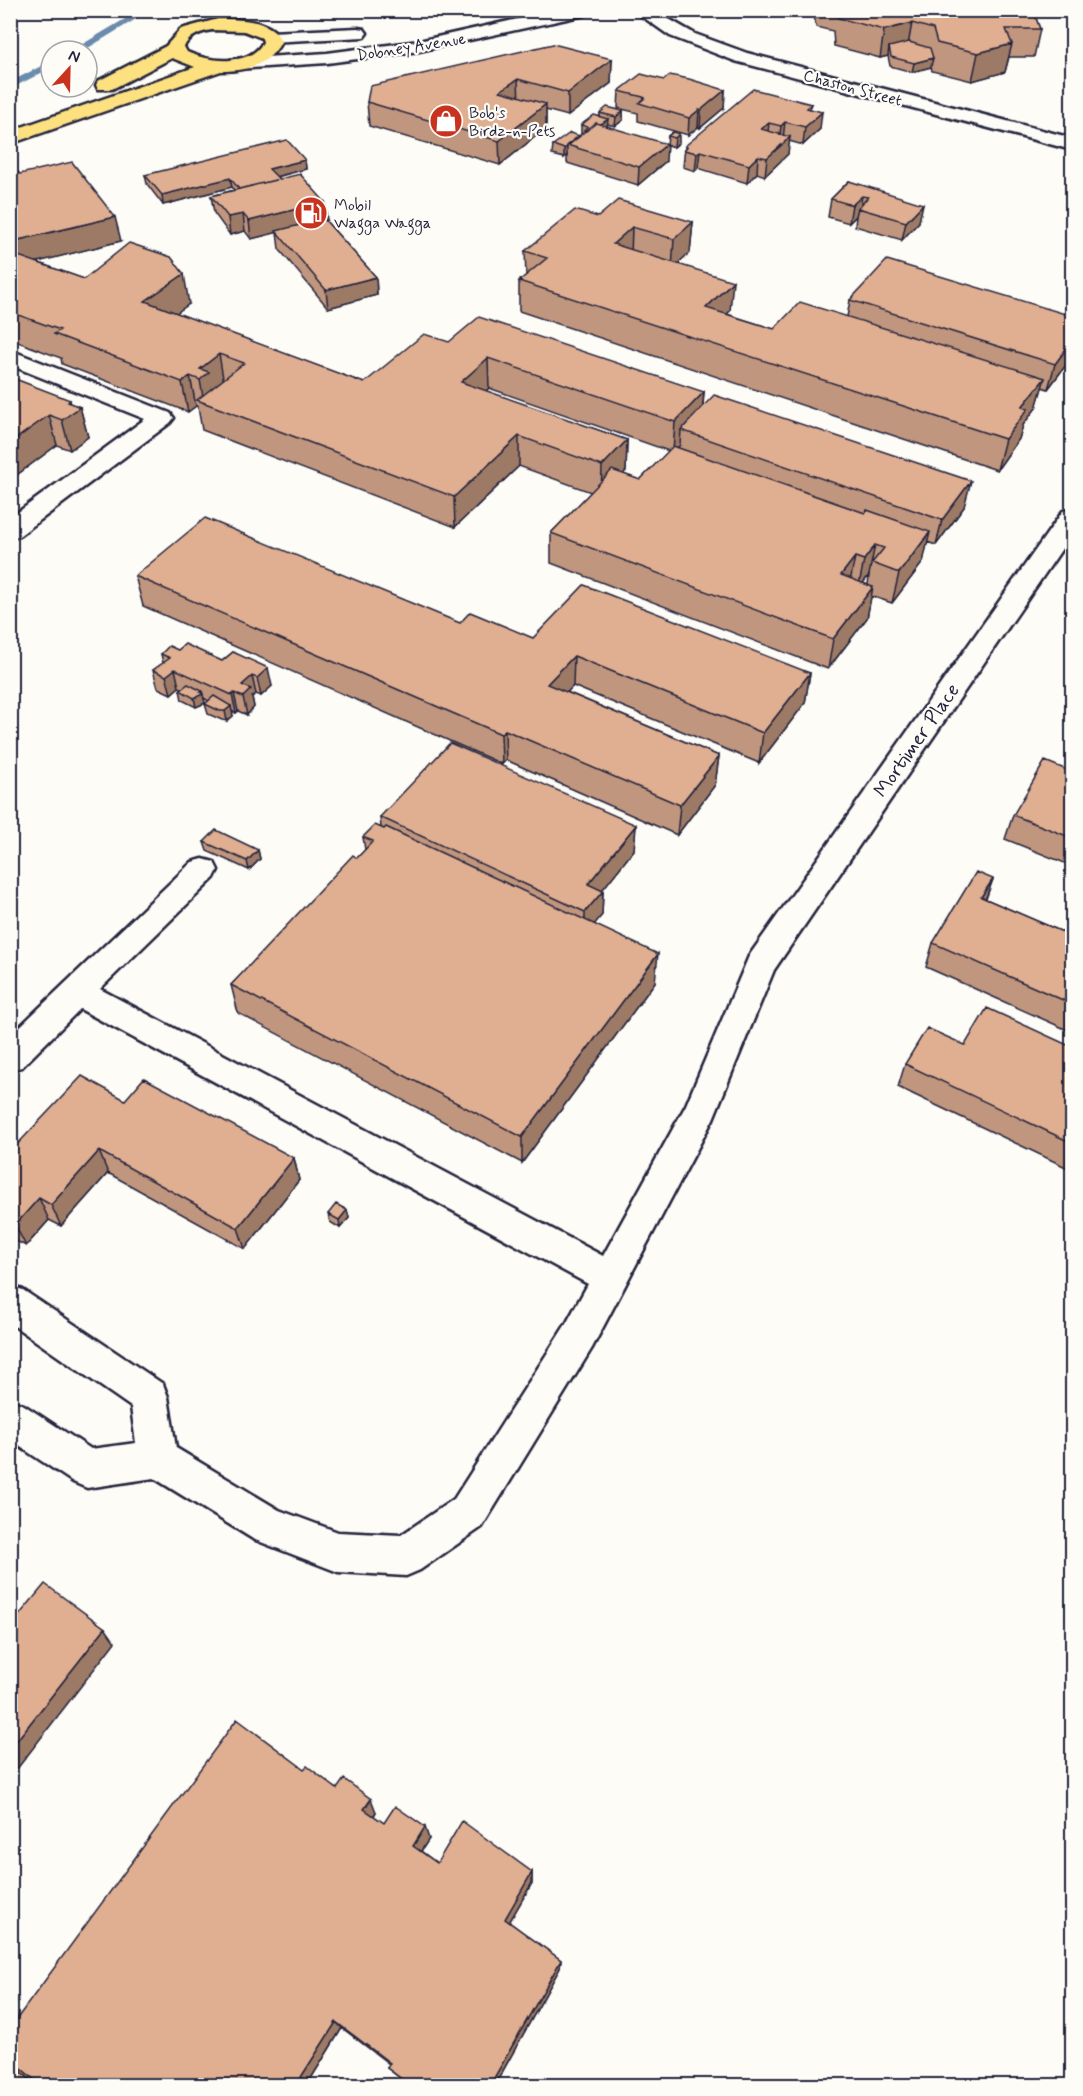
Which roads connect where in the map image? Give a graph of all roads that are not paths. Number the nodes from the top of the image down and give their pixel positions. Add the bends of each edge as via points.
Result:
1 (222, 10) edge
2 (273, 10) edge
3 (503, 10) edge
4 (585, 10) edge
5 (641, 10) edge
6 (484, 14) dead end
7 (205, 26) junction
8 (379, 31) dead end
9 (268, 34) junction
10 (175, 49) junction
11 (227, 65) junction
12 (10, 119) edge
13 (10, 138) edge
14 (1072, 144) edge
15 (10, 357) edge
16 (1072, 516) edge
17 (10, 530) edge
18 (203, 870) dead end
19 (77, 992) junction
20 (10, 1057) edge
21 (610, 1278) junction
22 (10, 1302) edge
23 (10, 1418) edge
24 (158, 1459) junction

1 - 7 main road
2 - 9 main road
3 - 6 street
4 - 11 street, Dobney Avenue via 419,46
5 - 14 street, Chaston Street via 697,43 741,57
7 - 9 main road via 245,25
7 - 10 main road via 183,34
8 - 9 street
9 - 11 main road via 269,50
10 - 11 main road via 190,61
10 - 12 main road via 127,76
11 - 13 main road, Dobney Avenue
15 - 17 street via 162,418
16 - 21 street, Mortimer Place via 760,964 701,1108
18 - 19 street
19 - 20 street
19 - 21 street
21 - 24 street, Mortimer Place via 579,1336 468,1513 406,1556 338,1552 267,1525
22 - 24 street via 149,1397
23 - 24 street via 87,1469

